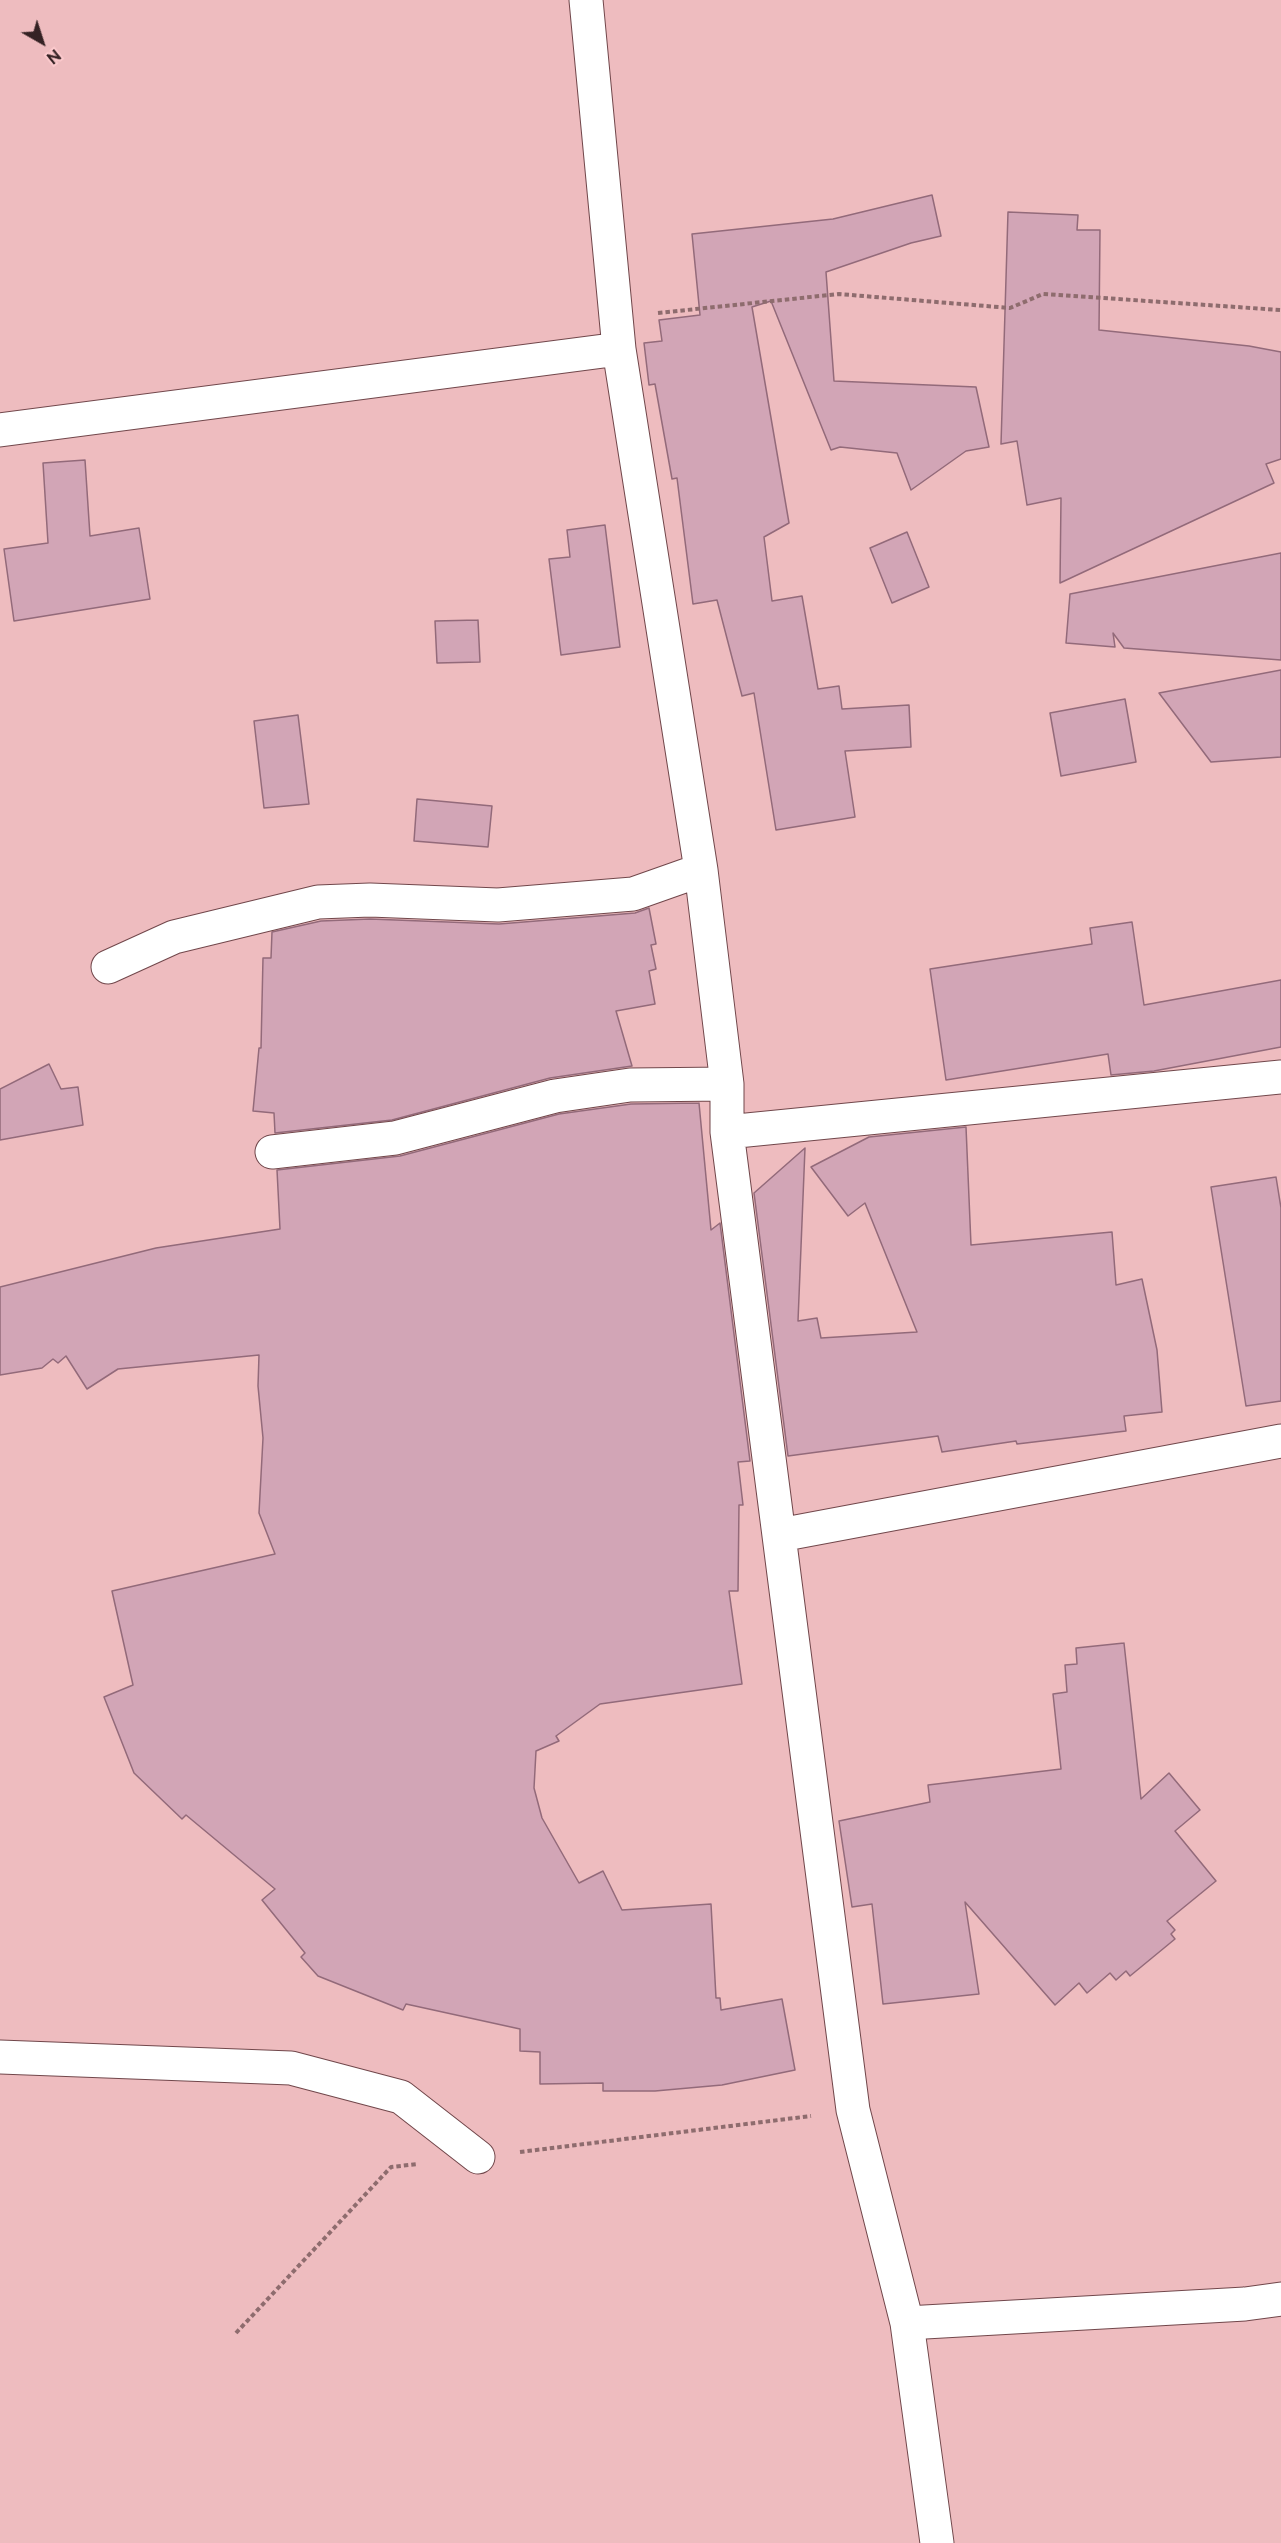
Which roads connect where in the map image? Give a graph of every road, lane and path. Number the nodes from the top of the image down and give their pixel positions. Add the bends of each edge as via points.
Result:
1 (586, 0) edge
2 (1281, 310) edge
3 (620, 349) junction
4 (0, 430) edge
5 (701, 870) junction
6 (108, 967) dead end
7 (1281, 1077) edge
8 (727, 1084) junction
9 (726, 1131) junction
10 (272, 1152) dead end
11 (1281, 1441) edge
12 (780, 1535) junction
13 (0, 2057) edge
14 (853, 2110) junction
15 (478, 2157) junction
16 (1281, 2299) edge
17 (907, 2323) junction
18 (236, 2333) dead end
19 (937, 2543) edge

1 - 3 street
2 - 3 path via 1043,294 1010,308 839,294 647,314
3 - 4 street
3 - 5 street
5 - 6 street via 633,894 498,905 318,902 174,937
5 - 8 street
7 - 9 street
8 - 9 street
8 - 10 street via 630,1085 555,1096 395,1138
9 - 12 street
11 - 12 street
12 - 14 street
13 - 15 street via 291,2068 401,2097
14 - 15 path
14 - 17 street
15 - 18 path via 391,2168
16 - 17 street
17 - 19 street

